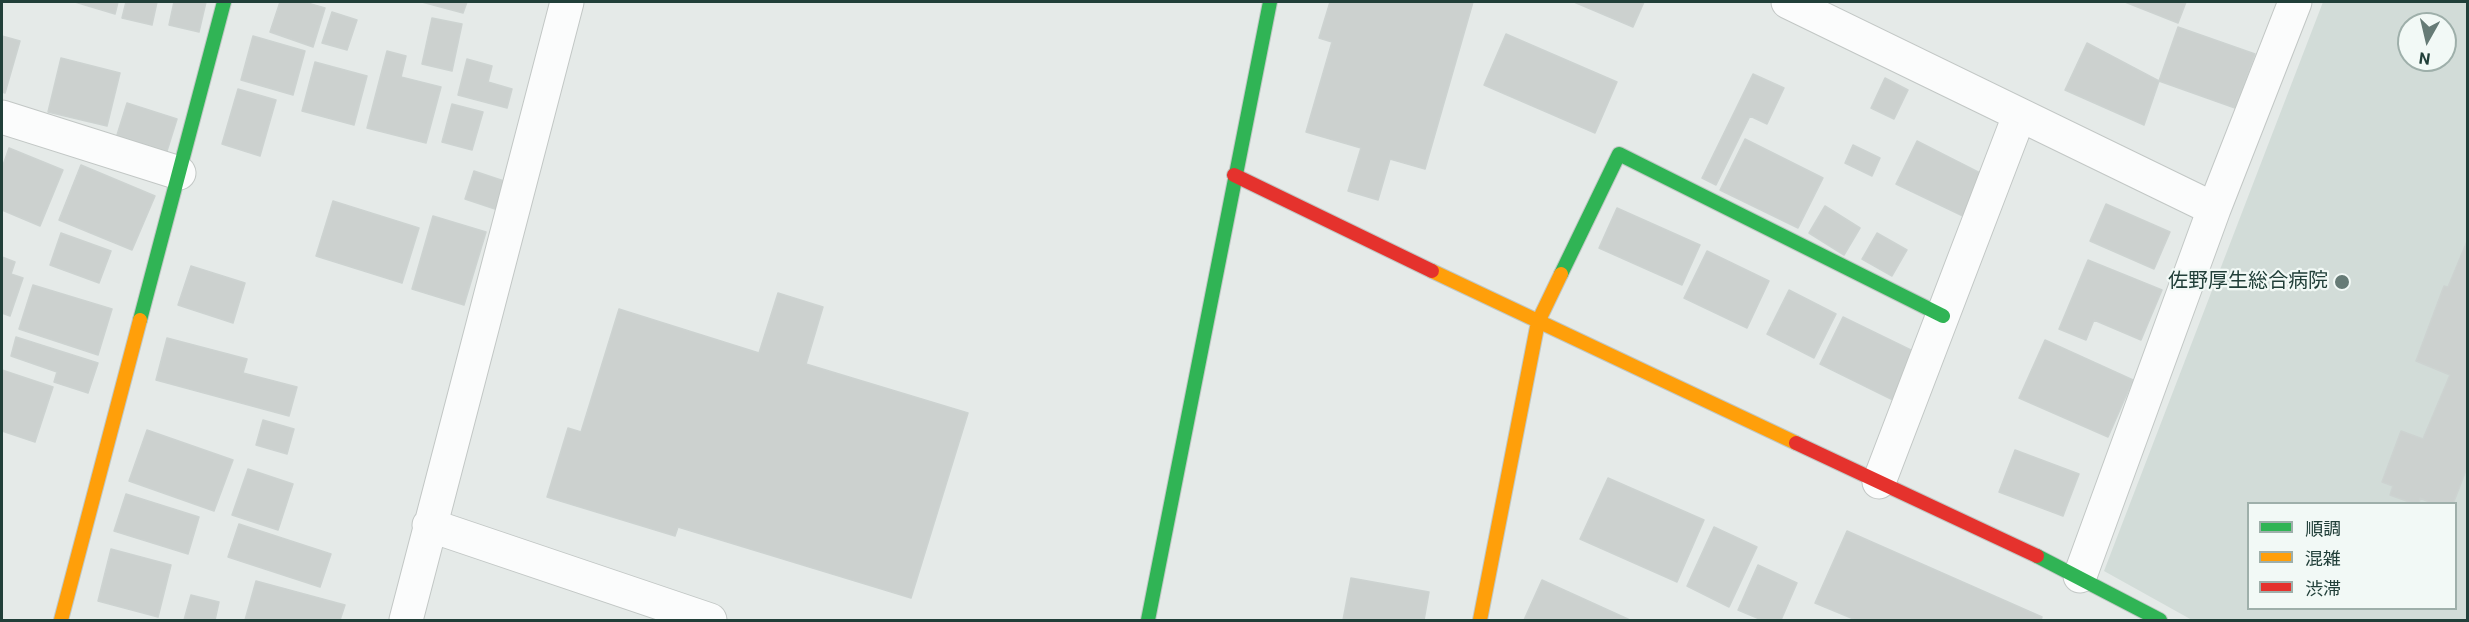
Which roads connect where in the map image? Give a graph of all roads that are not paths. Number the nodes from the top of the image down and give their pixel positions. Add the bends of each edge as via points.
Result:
1 (224, 2) edge
2 (567, 2) edge
3 (1269, 2) edge
4 (1788, 2) edge
5 (2295, 2) edge
6 (2019, 116) junction
7 (2, 117) edge
8 (179, 173) junction
9 (1234, 175) junction
10 (2214, 209) junction
11 (1943, 316) junction
12 (1538, 322) junction
13 (1879, 482) junction
14 (429, 525) junction
15 (2080, 576) junction
16 (61, 621) edge
17 (406, 621) edge
18 (710, 621) edge
19 (1148, 621) edge
20 (1480, 621) edge
21 (2160, 621) edge

1 - 8 street
2 - 14 street
3 - 9 street
4 - 6 street
5 - 10 street
6 - 10 street
6 - 11 street
7 - 8 street
8 - 16 street
9 - 12 street
9 - 19 street
10 - 15 street
11 - 12 street via 1619,154
11 - 13 street
12 - 13 street
12 - 20 street
13 - 15 street
14 - 17 street
14 - 18 street
15 - 21 street

